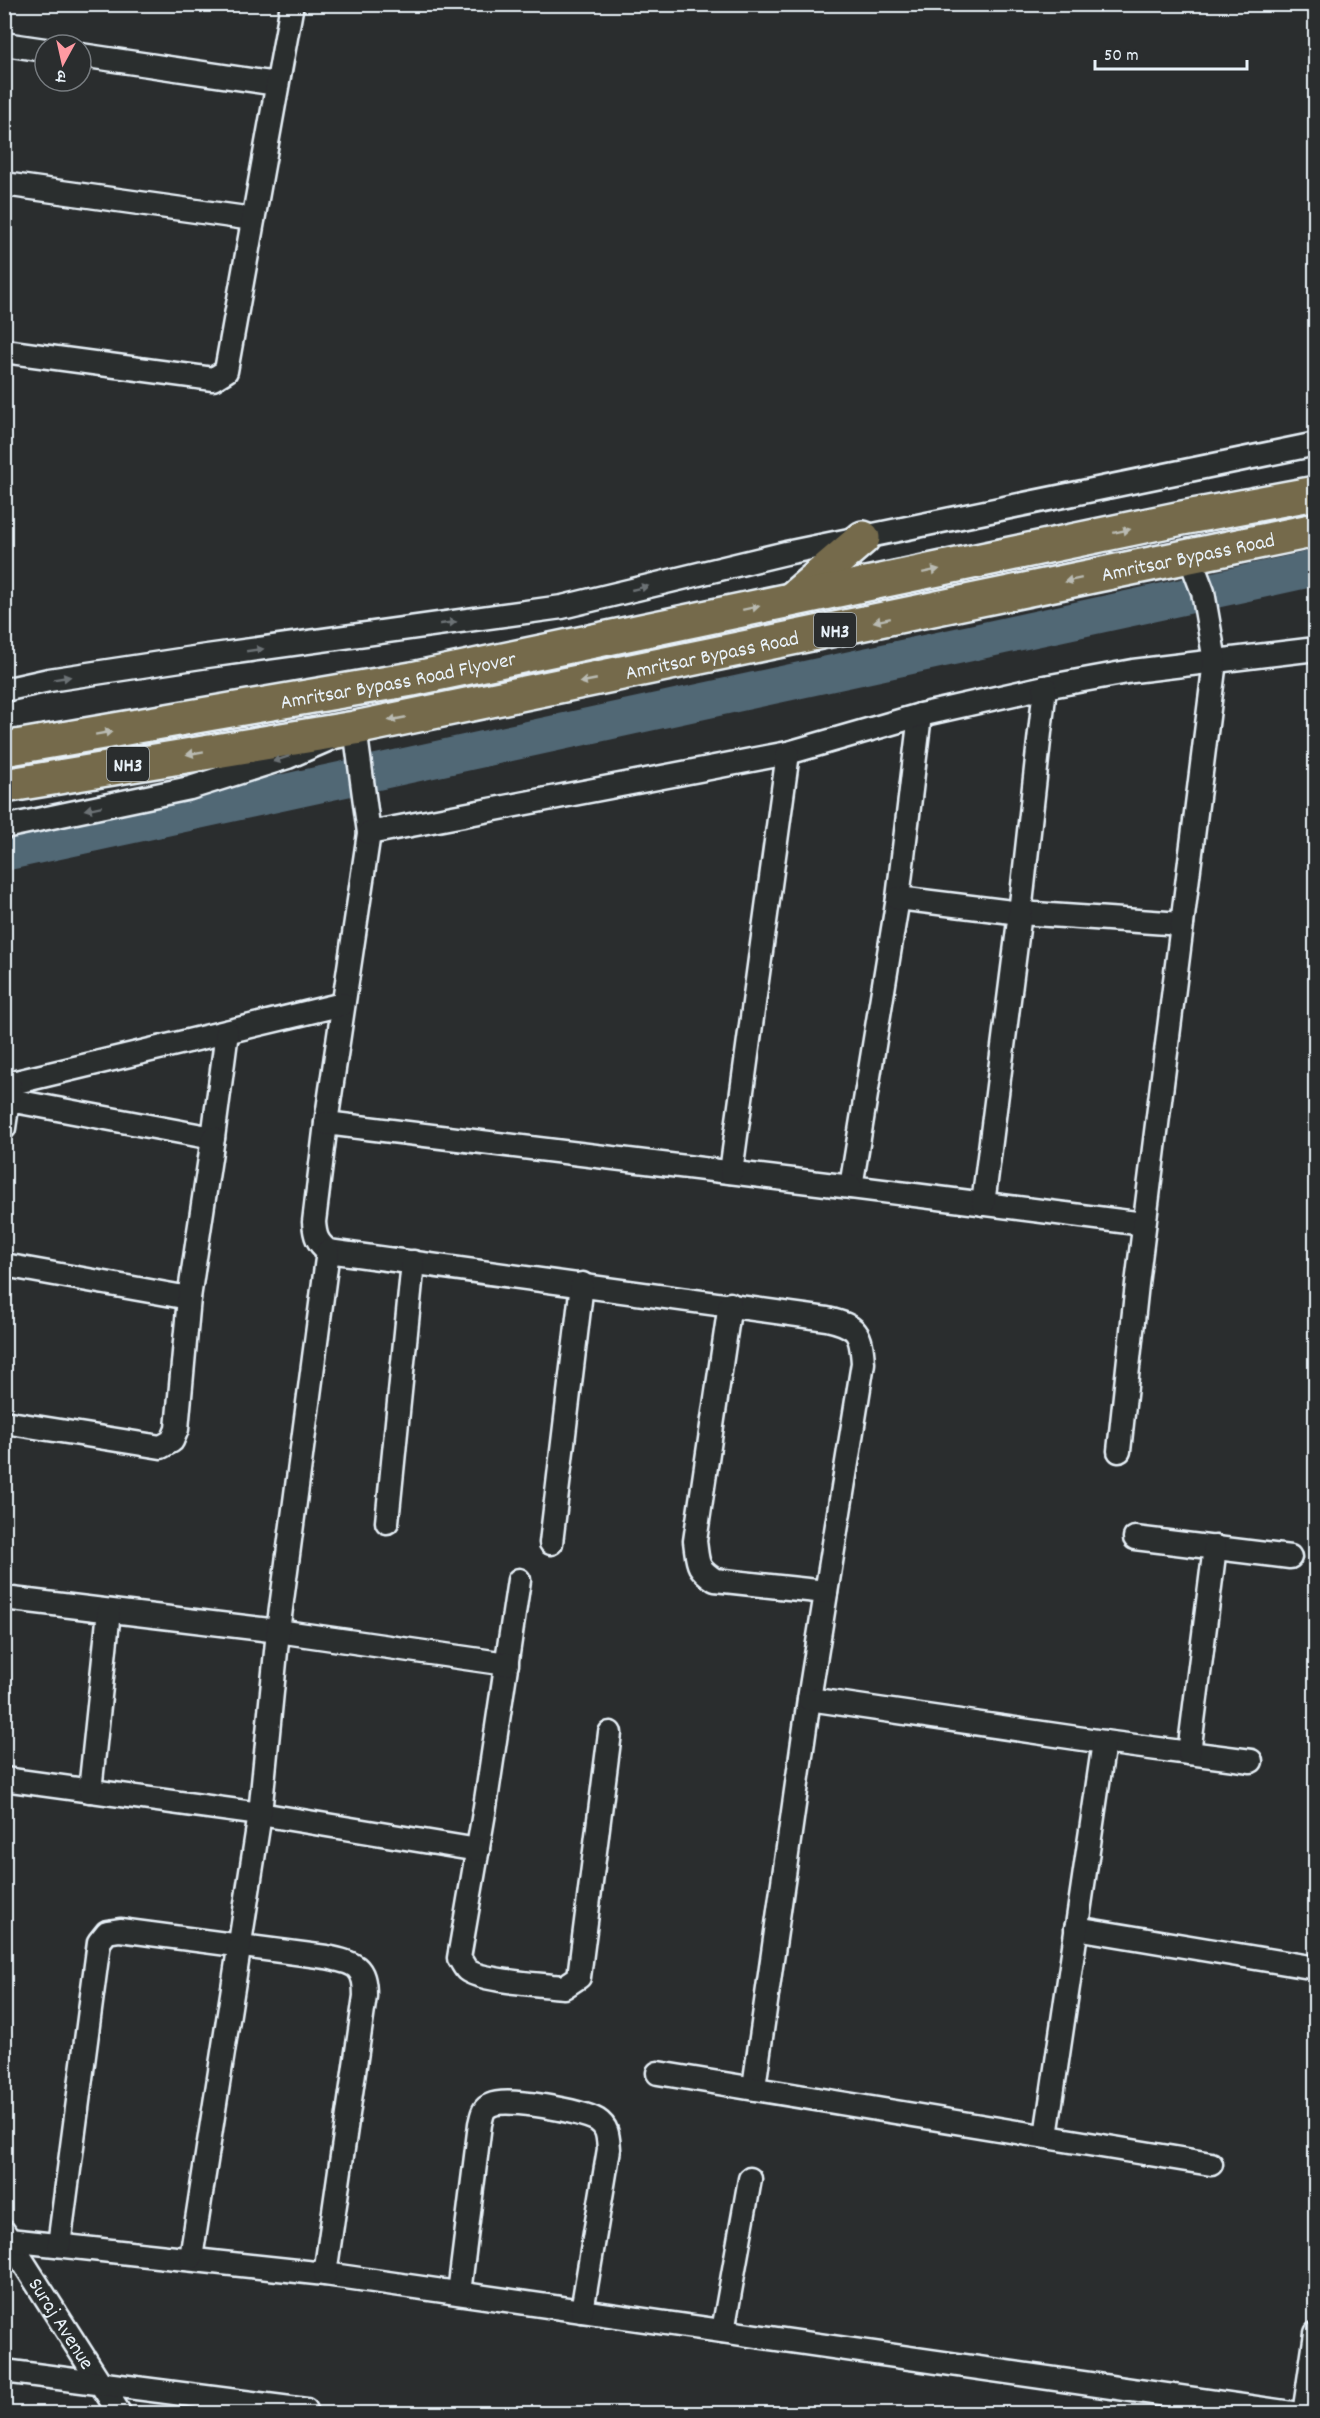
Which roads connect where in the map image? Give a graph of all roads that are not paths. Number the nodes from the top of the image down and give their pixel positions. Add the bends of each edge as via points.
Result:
1 (292, 4) edge
2 (4, 44) edge
3 (33, 48) edge
4 (93, 57) edge
5 (277, 84) junction
6 (4, 183) edge
7 (253, 219) junction
8 (4, 351) edge
9 (1316, 444) edge
10 (1316, 493) edge
11 (1316, 530) edge
12 (863, 538) junction
13 (1189, 555) junction
14 (792, 600) junction
15 (1316, 649) edge
16 (1215, 661) junction
17 (1045, 687) junction
18 (4, 690) edge
19 (920, 715) junction
20 (355, 728) junction
21 (4, 749) edge
22 (788, 753) junction
23 (4, 786) edge
24 (4, 827) edge
25 (369, 833) junction
26 (898, 898) junction
27 (1020, 913) junction
28 (1182, 924) junction
29 (343, 1004) junction
30 (227, 1032) junction
31 (8, 1090) edge
32 (326, 1123) junction
33 (4, 1128) edge
34 (213, 1138) junction
35 (731, 1172) junction
36 (851, 1187) junction
37 (983, 1204) junction
38 (1144, 1224) junction
39 (328, 1251) junction
40 (413, 1262) junction
41 (4, 1265) edge
42 (582, 1284) junction
43 (189, 1298) junction
44 (730, 1304) junction
45 (4, 1422) edge
46 (1119, 1451) dead end
47 (387, 1522) dead end
48 (1135, 1538) dead end
49 (551, 1544) dead end
50 (1215, 1547) junction
51 (1290, 1557) dead end
52 (519, 1580) dead end
53 (826, 1592) junction
54 (4, 1598) edge
55 (109, 1611) junction
56 (278, 1631) junction
57 (507, 1664) junction
58 (809, 1698) junction
59 (610, 1733) dead end
60 (1104, 1742) junction
61 (1188, 1753) junction
62 (1251, 1761) dead end
63 (4, 1779) edge
64 (90, 1791) junction
65 (260, 1814) junction
66 (478, 1850) junction
67 (1076, 1928) junction
68 (239, 1945) junction
69 (1316, 1968) edge
70 (658, 2073) dead end
71 (754, 2087) junction
72 (1046, 2136) junction
73 (1211, 2164) dead end
74 (750, 2179) dead end
75 (7, 2236) edge
76 (59, 2245) junction
77 (191, 2258) junction
78 (325, 2274) junction
79 (459, 2293) junction
80 (582, 2311) junction
81 (723, 2331) junction
82 (1316, 2333) edge
83 (4, 2371) edge
84 (99, 2383) junction
85 (306, 2410) dead end
86 (120, 2414) edge
87 (1301, 2414) edge

1 - 5 street
2 - 3 street
4 - 5 street
5 - 7 street
6 - 7 street
7 - 8 street via 229,363 221,376 213,379
9 - 12 street
14 -> 10 highway, Amritsar Bypass Road / NH3
11 - 13 highway, Amritsar Bypass Road / NH3
12 - 14 highway
18 -> 12 street via 207,656 562,607
13 - 16 street via 1203,592
13 -> 20 highway, Amritsar Bypass Road / NH3
21 -> 14 highway, Amritsar Bypass Road Flyover / NH3 via 412,679
15 - 16 street
16 - 17 street
16 - 28 street
17 - 19 street
17 - 27 street
19 - 22 street
19 - 26 street
20 -> 23 highway, Amritsar Bypass Road Flyover / NH3
20 -> 24 street via 288,757 190,788
20 - 25 street
22 - 25 street
22 - 35 street
25 - 29 street
26 - 27 street
26 - 36 street
27 - 28 street
27 - 37 street
28 - 38 street
29 - 30 street
29 - 32 street
30 - 31 street
30 - 34 street
31 - 33 street
31 - 34 street
32 - 35 street
32 - 39 street via 314,1222 319,1243
34 - 43 street
35 - 36 street
36 - 37 street
37 - 38 street
38 - 46 street
39 - 40 street
39 - 56 street
40 - 42 street
40 - 47 street
41 - 43 street
42 - 44 street
42 - 49 street
43 - 45 street via 177,1429 172,1441 161,1447
44 - 53 street via 842,1323 855,1330 862,1341 863,1364
44 - 53 street via 695,1541 698,1561 702,1572 716,1580
48 - 50 street
50 - 51 street
50 - 61 street
52 - 57 street
53 - 58 street
54 - 55 street
55 - 56 street
55 - 64 street
56 - 57 street
56 - 65 street
57 - 66 street
58 - 60 street
58 - 71 street
59 - 66 street via 584,1950 579,1977 573,1983 564,1987 541,1985 484,1977 465,1969 459,1958
60 - 61 street
60 - 67 street
61 - 62 street
63 - 64 street
64 - 65 street
65 - 66 street
65 - 68 street
67 - 69 street
67 - 72 street
68 - 76 street via 120,1930 101,1937
68 - 77 street
68 - 78 street via 343,1961 359,1969 364,1978
70 - 71 street
71 - 72 street
72 - 73 street
74 - 81 street
75 - 76 street
75 - 84 street, Suraj Avenue
76 - 77 street
77 - 78 street
78 - 79 street
79 - 80 street
79 - 80 street via 484,2110 491,2104 503,2103 569,2110 598,2121 607,2132 609,2149
80 - 81 street
81 - 87 street
82 - 87 street
83 - 84 street
84 - 85 street
84 - 86 street, Suraj Avenue

